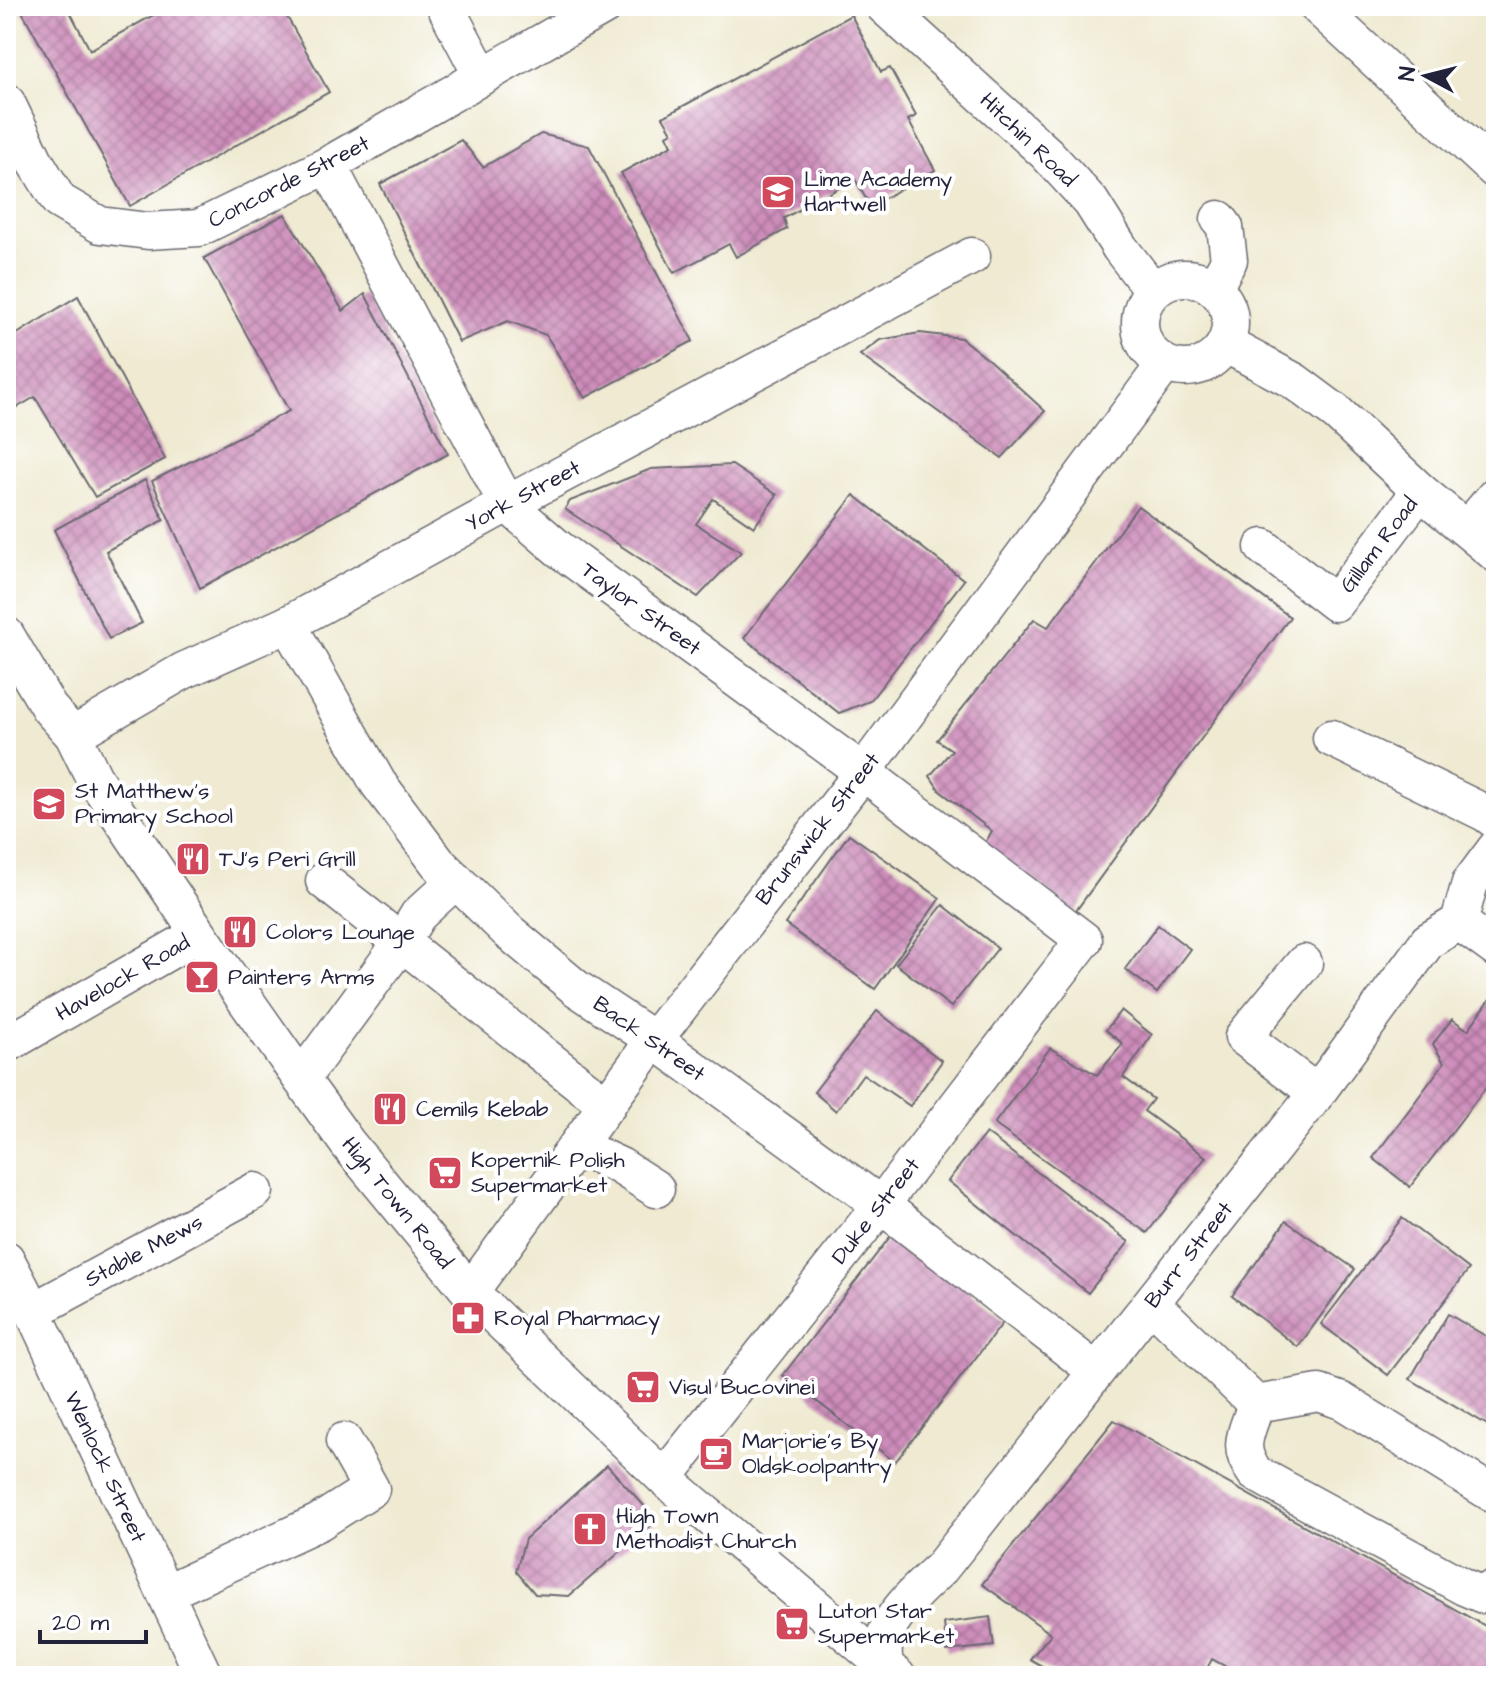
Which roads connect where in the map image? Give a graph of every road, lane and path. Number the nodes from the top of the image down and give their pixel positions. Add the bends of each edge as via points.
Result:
1 (445, 6) edge
2 (605, 6) edge
3 (884, 6) edge
4 (1317, 6) edge
5 (482, 76) junction
6 (6, 101) edge
7 (328, 165) junction
8 (1496, 171) edge
9 (1219, 219) dead end
10 (972, 256) dead end
11 (1214, 288) junction
12 (1153, 291) junction
13 (1225, 344) junction
14 (1165, 364) junction
15 (1420, 491) junction
16 (1496, 495) edge
17 (507, 504) junction
18 (1467, 529) junction
19 (1263, 547) dead end
20 (1496, 554) edge
21 (288, 624) junction
22 (6, 635) edge
23 (73, 735) junction
24 (1331, 738) dead end
25 (863, 772) junction
26 (1496, 821) edge
27 (1496, 848) edge
28 (456, 880) junction
29 (324, 881) dead end
30 (1459, 922) junction
31 (199, 934) junction
32 (1084, 940) joint
33 (401, 943) junction
34 (1496, 949) edge
35 (1304, 963) dead end
36 (654, 1040) junction
37 (6, 1045) edge
38 (301, 1079) junction
39 (1317, 1093) junction
40 (608, 1104) junction
41 (577, 1146) junction
42 (656, 1189) dead end
43 (255, 1191) dead end
44 (881, 1205) junction
45 (6, 1259) edge
46 (470, 1292) junction
47 (1152, 1304) junction
48 (33, 1311) junction
49 (1096, 1371) junction
50 (1256, 1404) junction
51 (344, 1441) dead end
52 (664, 1478) junction
53 (1496, 1496) edge
54 (1496, 1586) edge
55 (165, 1593) junction
56 (891, 1670) edge
57 (204, 1676) edge

1 - 5 street
2 - 5 street, Concorde Street
3 - 12 street, Hitchin Road via 1046,153 1091,202
4 - 8 street
5 - 7 street, Concorde Street
6 - 7 street, Concorde Street via 59,201 100,225 148,231 199,228
7 - 17 street, Taylor Street
9 - 11 street via 1229,260
10 - 17 street, York Street
11 - 12 street via 1204,281 1176,278
11 - 13 street via 1229,312
12 - 14 street via 1145,300 1140,328 1147,348
13 - 14 street via 1211,360 1190,368
13 - 15 street via 1294,381 1337,413
14 - 25 street, Brunswick Street
15 - 18 street
15 - 19 street, Gillam Road via 1335,603
16 - 18 street
17 - 21 street, York Street
17 - 25 street, Taylor Street via 559,549
18 - 20 street
21 - 23 street, York Street via 183,671
21 - 28 street, Back Street via 378,783
22 - 23 street, High Town Road via 49,708
23 - 31 street, High Town Road via 94,778
24 - 26 street
25 - 32 street, Taylor Street
25 - 36 street, Brunswick Street
27 - 30 street via 1470,883
28 - 33 street via 418,915
28 - 36 street, Back Street via 576,988
29 - 33 street
30 - 34 street
30 - 39 street, Burr Street via 1428,941
31 - 37 street, Havelock Road
31 - 38 street, High Town Road
32 - 44 street, Duke Street
33 - 38 street
33 - 40 street
35 - 39 street via 1243,1037
36 - 40 street, Brunswick Street
36 - 44 street, Back Street
38 - 46 street, High Town Road
39 - 47 street, Burr Street
40 - 41 street, Brunswick Street
41 - 42 street
41 - 46 street, Brunswick Street
43 - 48 street, Stable Mews
44 - 49 street, Back Street
44 - 52 street, Duke Street
45 - 48 street, Wenlock Street
46 - 52 street, High Town Road
47 - 49 street, Burr Street
47 - 50 street
48 - 55 street, Wenlock Street
49 - 56 street, Burr Street via 889,1627 884,1640
50 - 53 street via 1319,1393 1342,1401
50 - 54 street via 1243,1444 1244,1460 1255,1473 1464,1587 1483,1595
51 - 55 street via 371,1489 319,1522
52 - 56 street, High Town Road
55 - 57 street, Wenlock Street

